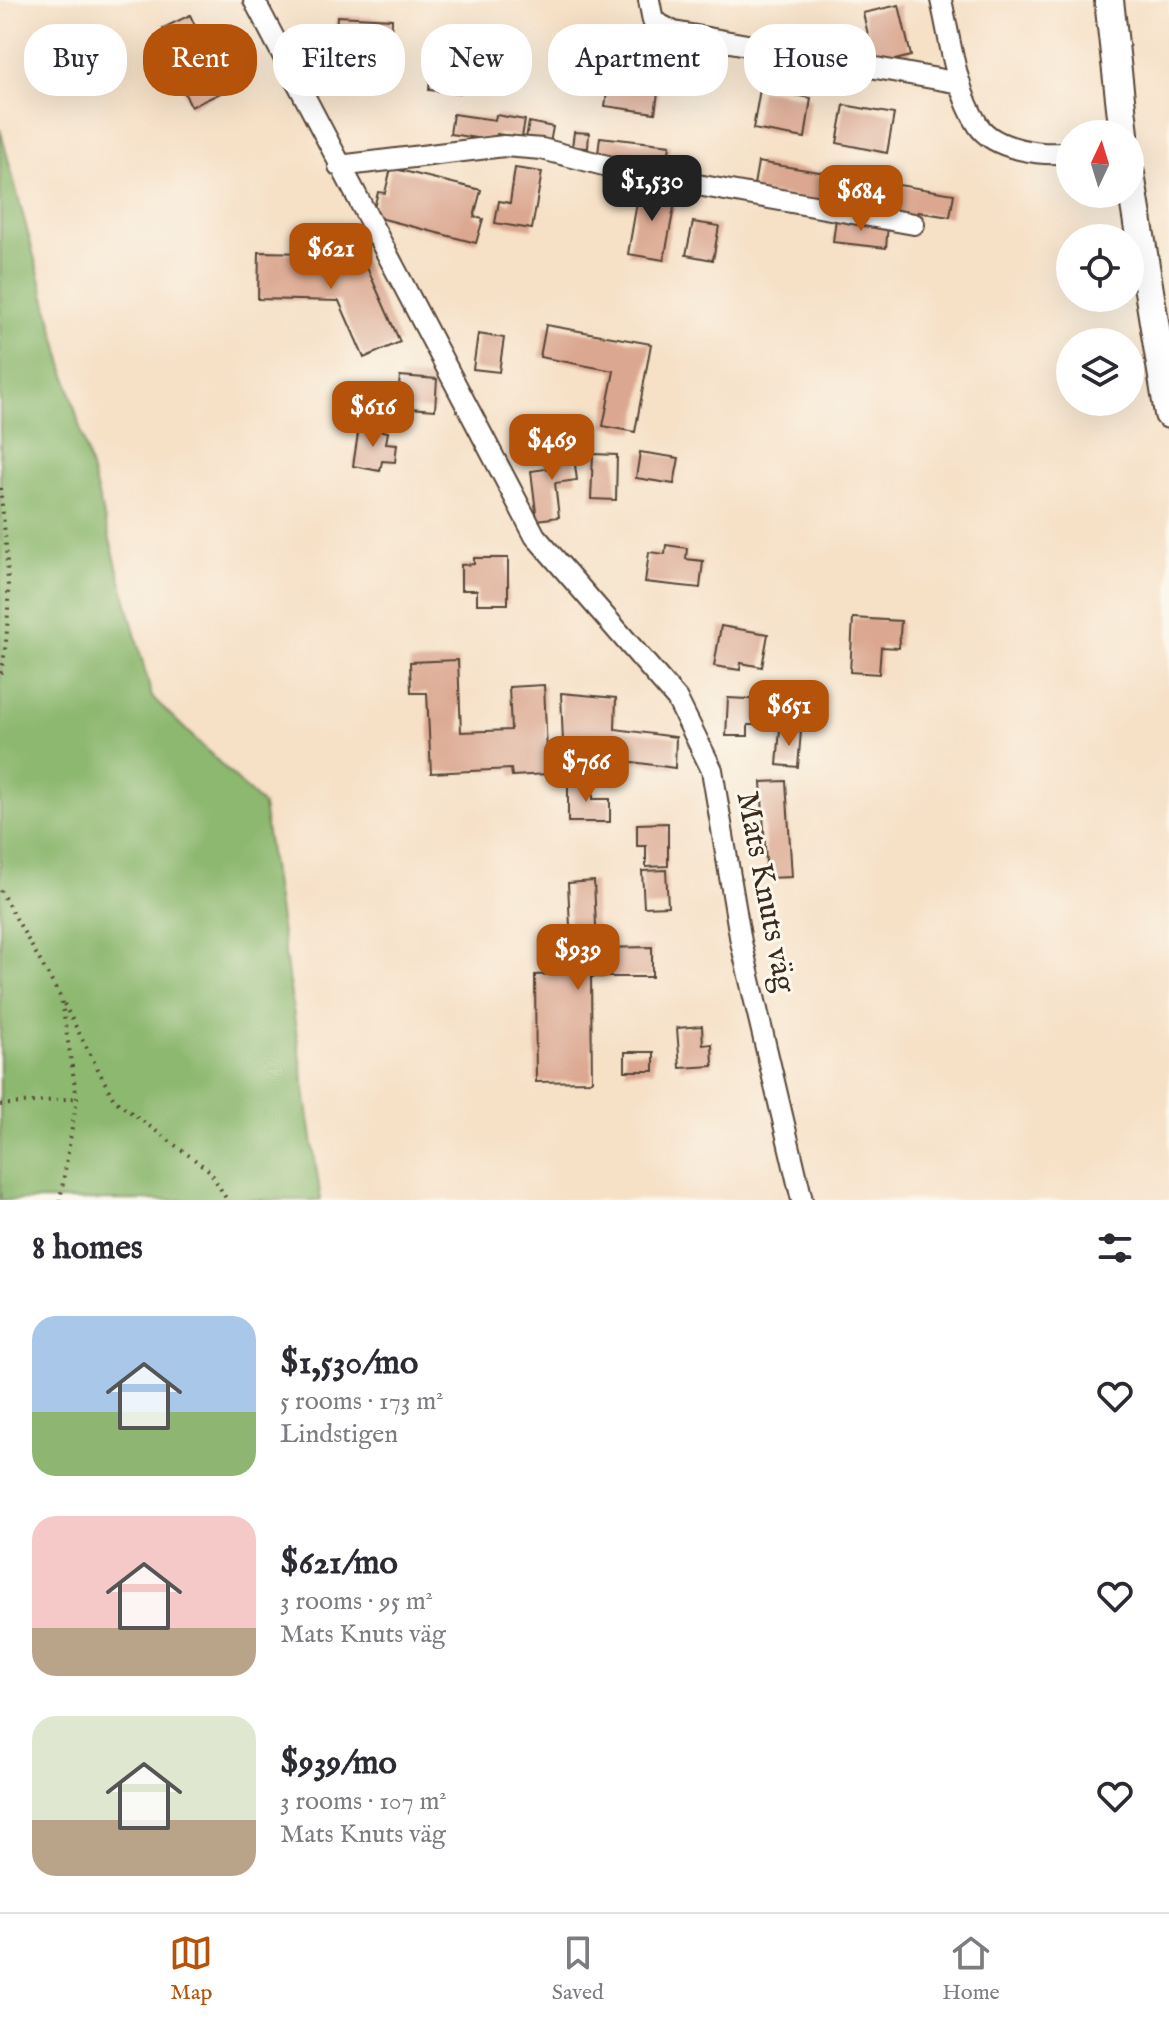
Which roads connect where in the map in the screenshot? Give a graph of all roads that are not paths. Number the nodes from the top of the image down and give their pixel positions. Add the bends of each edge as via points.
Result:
1 (254, 0) edge
2 (649, 0) edge
3 (941, 0) edge
4 (1109, 0) edge
5 (960, 83) junction
6 (1122, 120) edge
7 (1056, 154) edge
8 (339, 166) junction
9 (1136, 208) edge
10 (914, 224) dead end
11 (1169, 414) edge
12 (802, 1200) edge

1 - 8 street, Mats Knuts väg
2 - 5 street via 653,21 674,32
3 - 5 street
4 - 6 street
5 - 7 street via 979,128 1009,147
8 - 10 street via 504,146 542,149 642,175
8 - 12 street, Mats Knuts väg via 535,536 677,699 712,770 741,942
9 - 11 street

